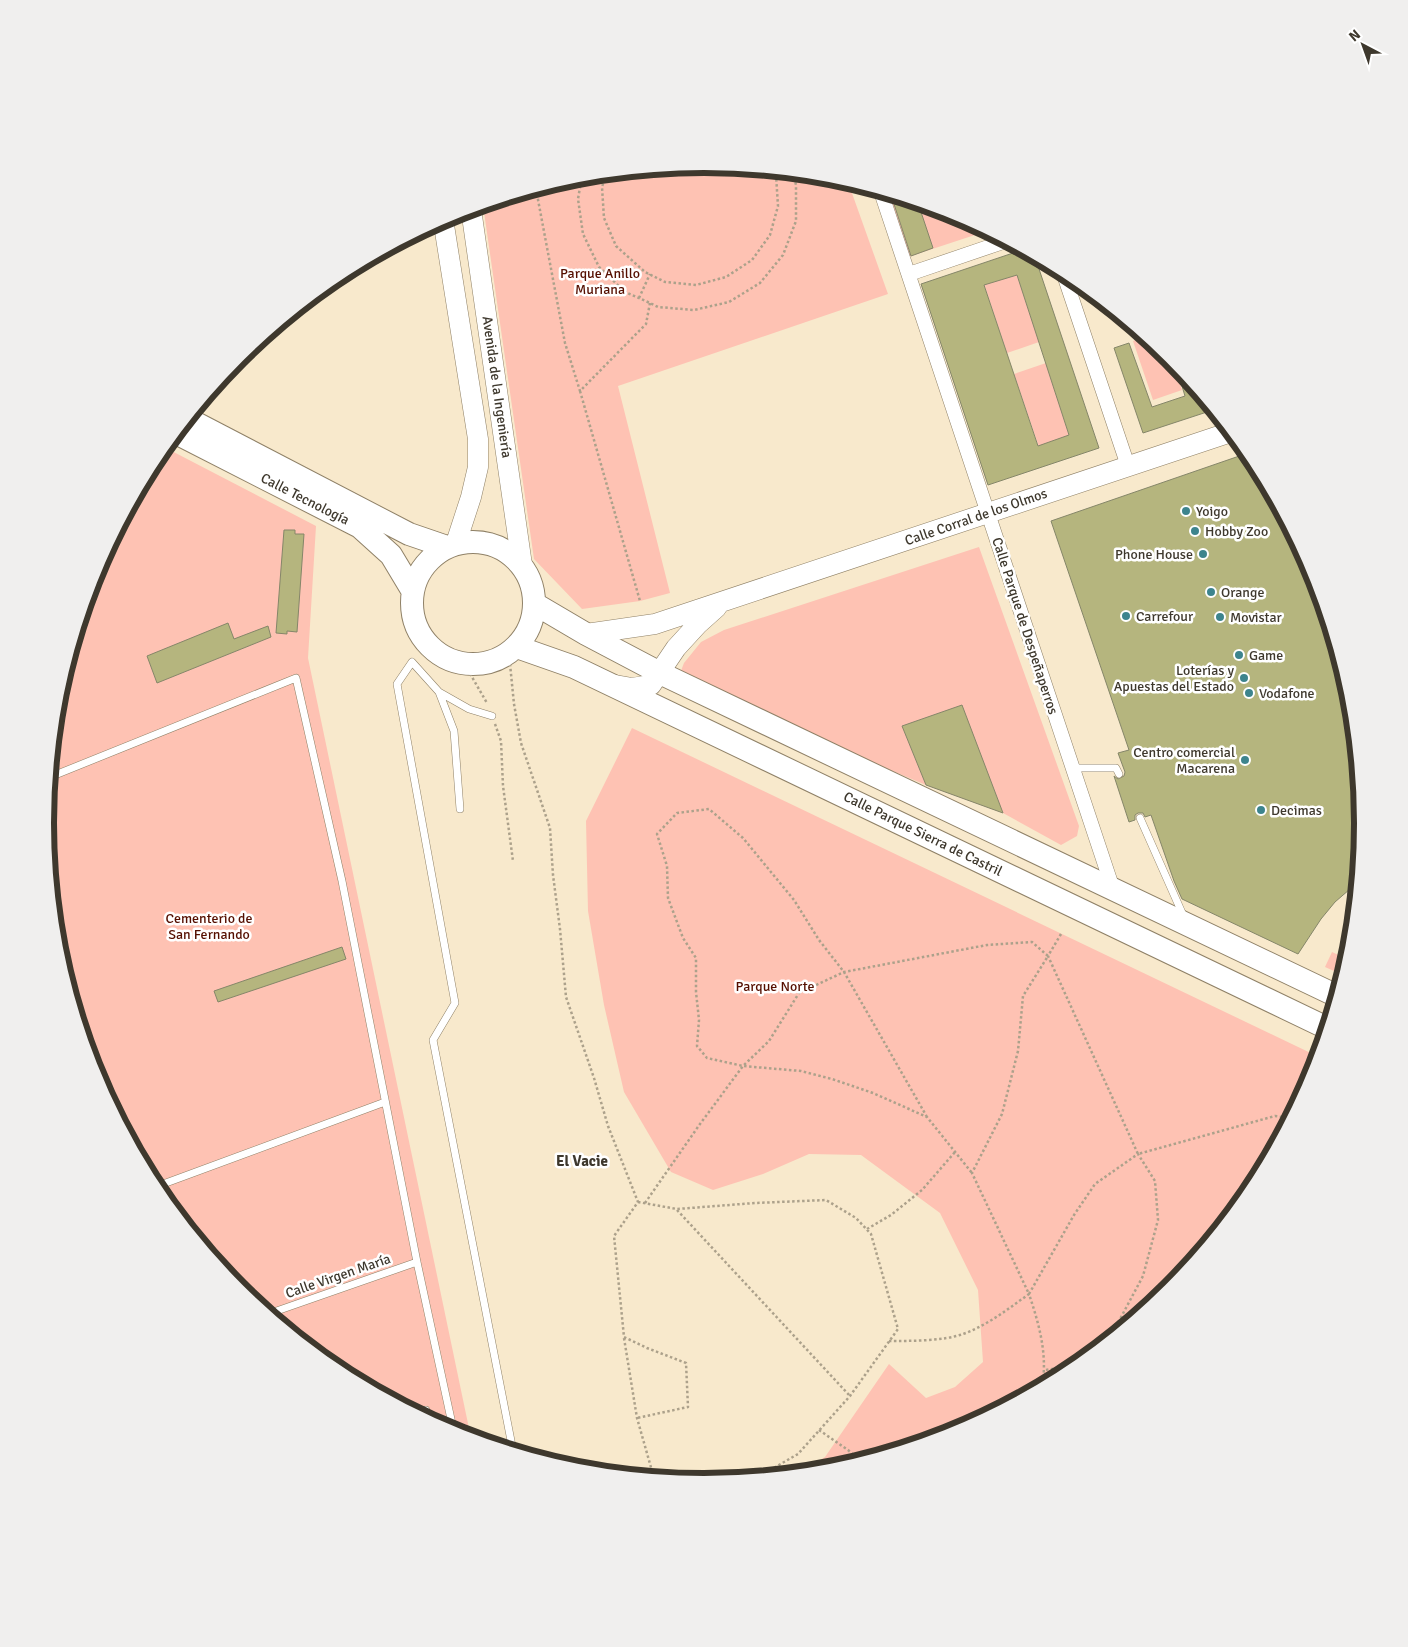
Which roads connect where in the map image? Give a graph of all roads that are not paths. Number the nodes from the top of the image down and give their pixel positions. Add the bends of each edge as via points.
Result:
1 (883, 199) edge
2 (472, 217) edge
3 (444, 228) edge
4 (999, 244) edge
5 (909, 274) junction
6 (1067, 285) edge
7 (193, 422) edge
8 (1225, 434) edge
9 (182, 436) edge
10 (1128, 466) junction
11 (988, 513) junction
12 (451, 545) junction
13 (522, 564) junction
14 (412, 590) junction
15 (722, 602) junction
16 (535, 604) junction
17 (586, 634) junction
18 (513, 650) junction
19 (660, 673) junction
20 (612, 685) junction
21 (439, 692) junction
22 (492, 716) road end
23 (1072, 768) junction
24 (56, 774) edge
25 (1119, 774) dead end
26 (460, 809) dead end
27 (1140, 818) dead end
28 (1113, 889) junction
29 (1187, 924) junction
30 (1332, 993) edge
31 (1322, 1026) edge
32 (385, 1102) junction
33 (163, 1184) edge
34 (417, 1262) junction
35 (275, 1312) edge
36 (452, 1423) edge
37 (512, 1444) edge

1 - 5 street, Calle Parque de Despeñaperros
2 - 13 street, Avenida de la Ingeniería
3 - 12 street, Avenida de la Ingeniería via 478,439 478,467 471,497
4 - 5 street
5 - 11 street, Calle Parque de Despeñaperros
6 - 10 street
7 - 12 main road, Calle Tecnología via 409,534
8 - 10 street, Calle Corral de los Olmos
9 - 14 main road, Calle Tecnología via 360,527 391,555
10 - 11 street, Calle Corral de los Olmos
11 - 15 street, Calle Corral de los Olmos
11 - 23 street, Calle Parque de Despeñaperros
12 - 13 main road via 480,541 504,549
12 - 14 main road via 424,564
13 - 16 main road via 532,583
14 - 18 main road via 414,624 434,651 465,665 486,664
15 - 17 street, Calle Corral de los Olmos via 655,624
15 - 19 street via 676,648
16 - 17 main road
16 - 18 main road via 530,627
17 - 19 main road
18 - 20 main road, Calle Parque Sierra de Castril via 574,667
19 - 20 street via 651,685 632,688
19 - 28 main road
20 - 31 main road, Calle Parque Sierra de Castril
21 - 22 lane via 469,709
21 - 26 lane via 454,732
21 - 37 lane via 412,662 398,684 455,1003 433,1040
23 - 25 lane via 1116,768
23 - 28 street, Calle Parque de Despeñaperros
24 - 32 lane via 296,678 342,881
27 - 29 lane
28 - 29 main road
29 - 30 main road
32 - 33 lane
32 - 34 lane
34 - 35 lane, Calle Virgen María
34 - 36 lane

